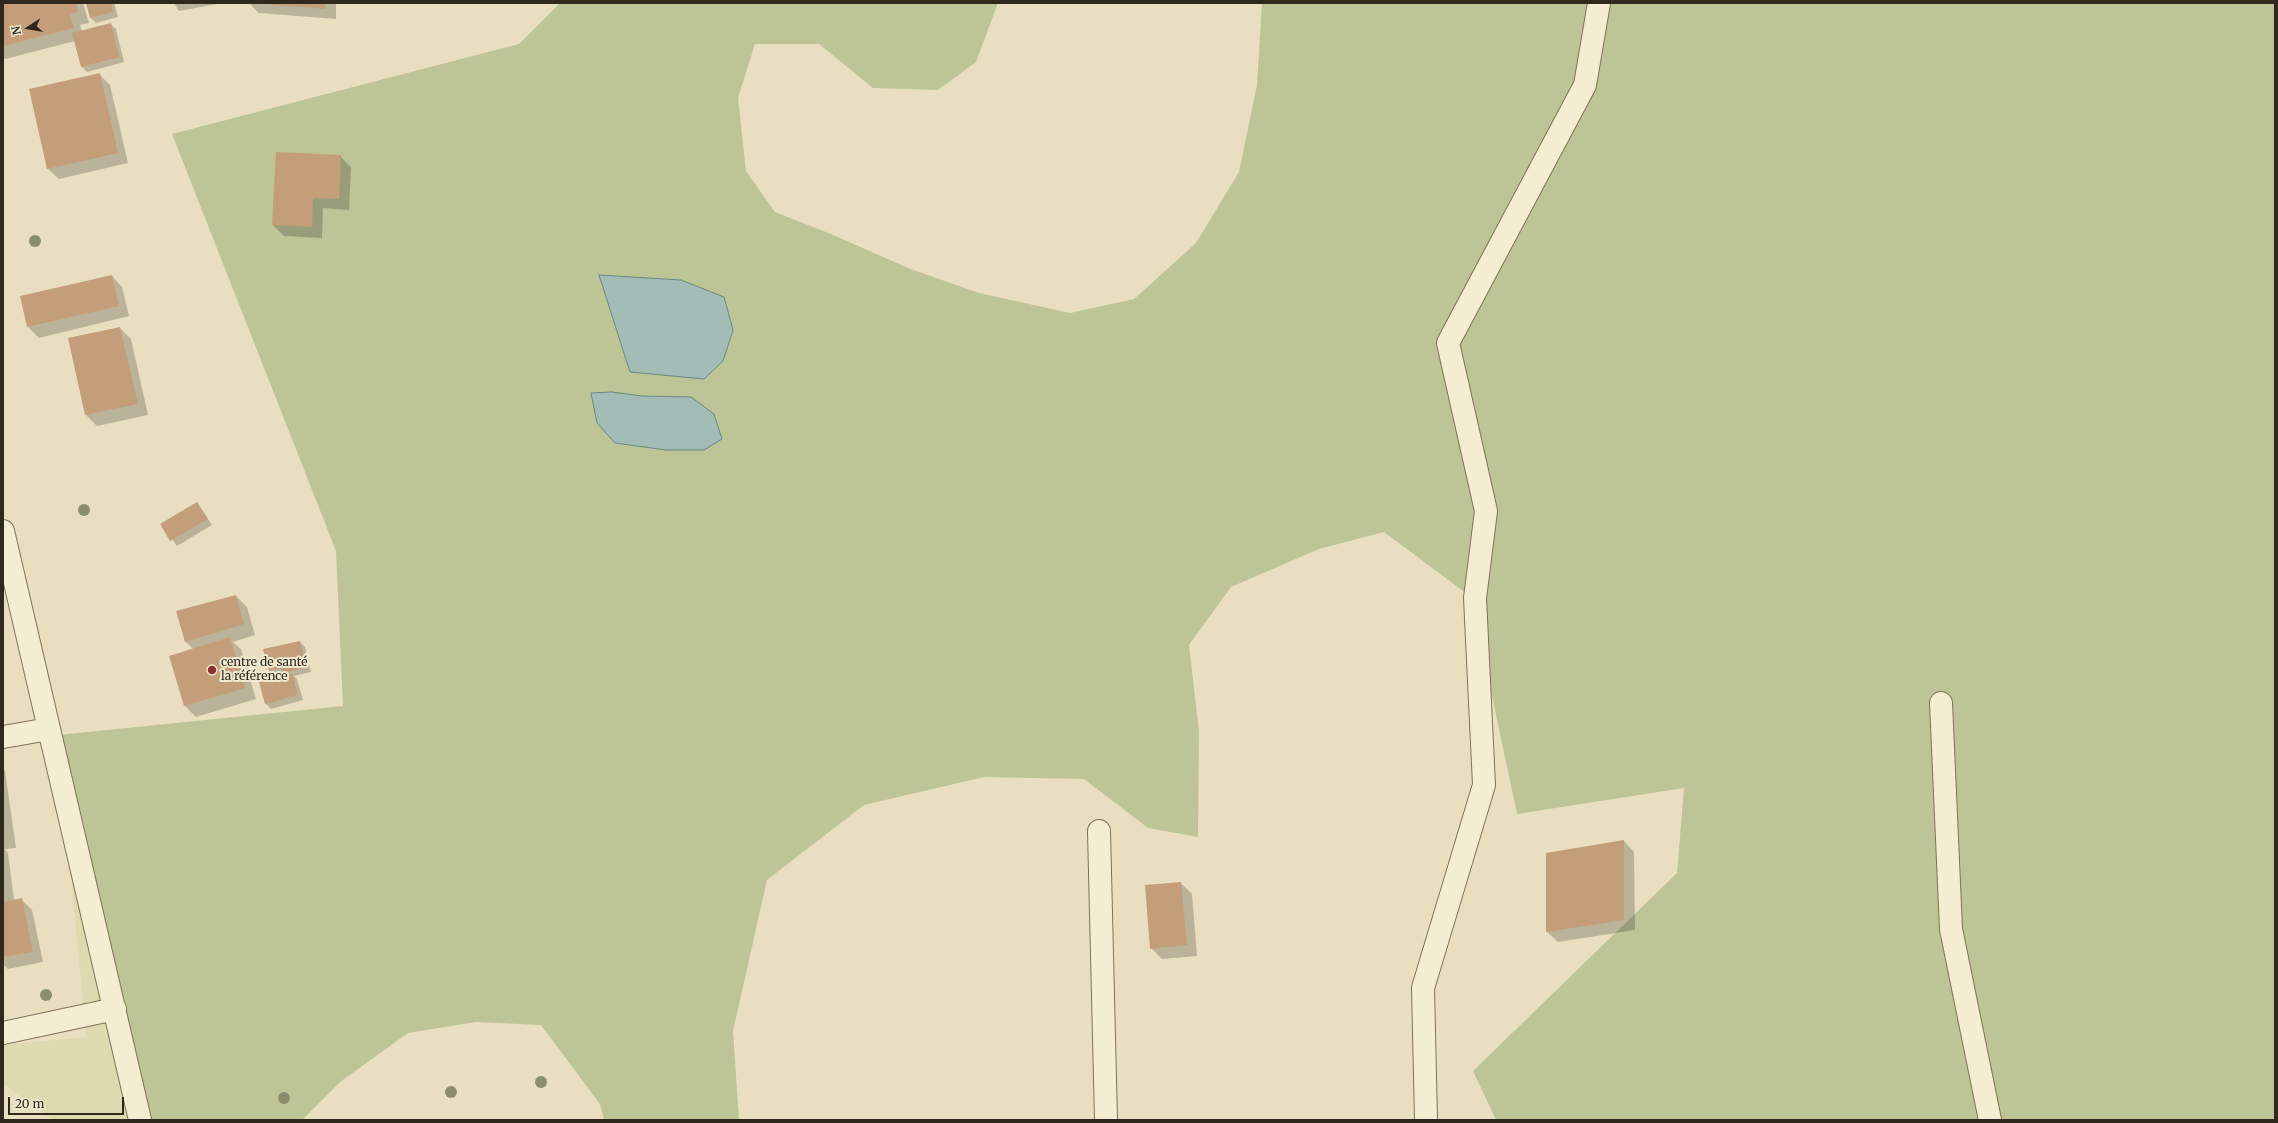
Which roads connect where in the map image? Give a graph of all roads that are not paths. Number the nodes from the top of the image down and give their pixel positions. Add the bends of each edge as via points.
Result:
1 (1599, 3) edge
2 (3, 531) edge
3 (1941, 703) dead end
4 (49, 729) junction
5 (3, 737) edge
6 (1099, 831) dead end
7 (115, 1009) junction
8 (3, 1034) edge
9 (140, 1120) edge
10 (1106, 1120) edge
11 (1426, 1120) edge
12 (1990, 1120) edge

1 - 11 street via 1585,86 1448,343 1486,511 1475,598 1484,784 1423,988
2 - 4 street
3 - 12 street via 1951,929
4 - 5 street
4 - 7 street
6 - 10 street
7 - 8 street
7 - 9 street

